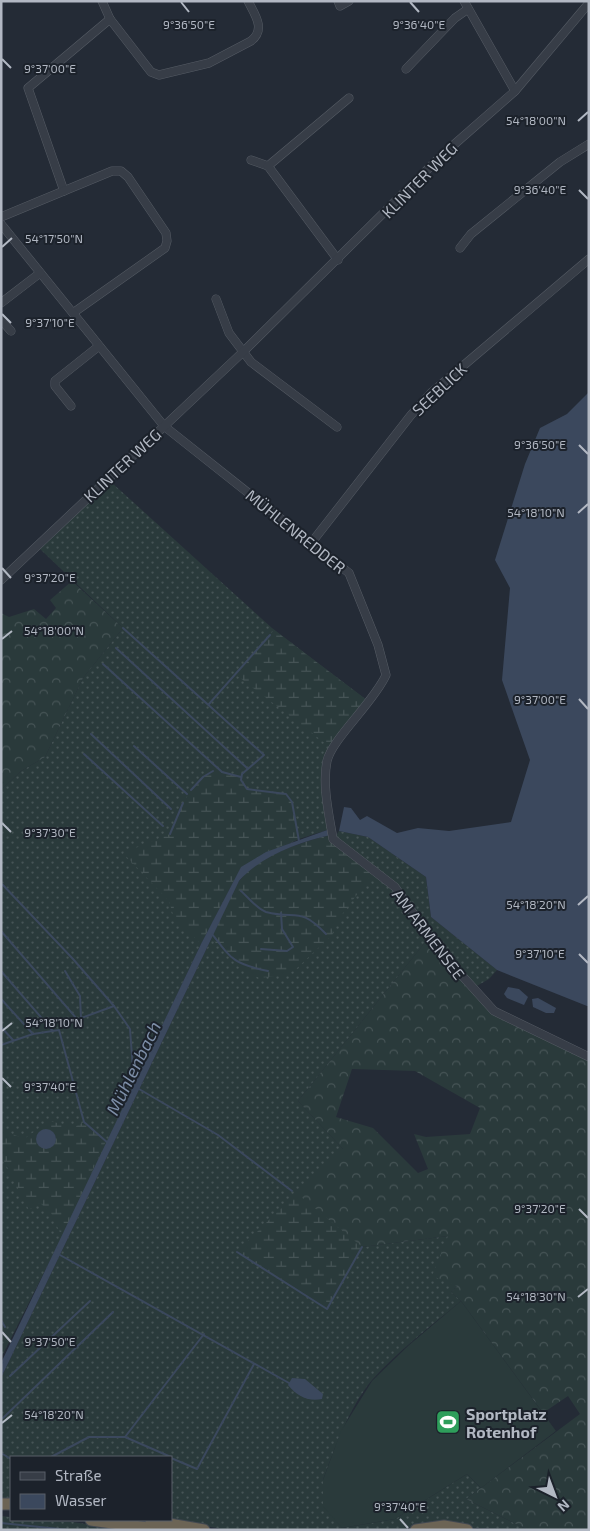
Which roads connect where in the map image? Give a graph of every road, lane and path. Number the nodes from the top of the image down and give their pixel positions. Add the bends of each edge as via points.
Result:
1 (102, 1) edge
2 (248, 1) edge
3 (349, 1) edge
4 (464, 1) edge
5 (339, 4) edge
6 (588, 7) edge
7 (468, 10) junction
8 (110, 19) junction
9 (406, 69) dead end
10 (515, 91) junction
11 (349, 98) dead end
12 (589, 144) edge
13 (251, 160) dead end
14 (268, 166) junction
15 (64, 190) junction
16 (1, 217) edge
17 (1, 224) edge
18 (460, 248) dead end
19 (589, 259) edge
20 (338, 260) junction
21 (40, 273) junction
22 (216, 299) dead end
23 (1, 303) edge
24 (73, 313) junction
25 (1, 320) edge
26 (10, 331) dead end
27 (99, 346) junction
28 (244, 351) junction
29 (71, 406) dead end
30 (164, 426) junction
31 (337, 427) dead end
32 (312, 542) junction
33 (1, 580) edge
34 (386, 669) joint
35 (589, 1057) edge
36 (98, 1521) edge
37 (152, 1521) edge
38 (162, 1530) edge
39 (204, 1530) edge
40 (416, 1530) edge
41 (467, 1530) edge

1 - 8 street
2 - 8 street via 260,24 257,36 209,63 159,75 151,72
3 - 5 street
4 - 7 street
6 - 10 street, KLINTER WEG
7 - 9 street
7 - 10 street
8 - 15 street via 28,88
10 - 20 street, KLINTER WEG via 442,156
11 - 14 street
12 - 18 street via 560,162 471,234
13 - 14 street
14 - 20 street
15 - 16 street
15 - 24 street via 112,171 120,171 128,177 166,233 167,241 165,248
17 - 21 street, MÜHLENREDDER
19 - 32 street, SEEBLICK via 431,393
20 - 28 street, KLINTER WEG
21 - 23 street
21 - 24 street, MÜHLENREDDER
22 - 28 street via 228,333
24 - 27 street, MÜHLENREDDER
25 - 26 street
27 - 29 street via 55,381 55,386
27 - 30 street, MÜHLENREDDER
28 - 30 street, KLINTER WEG
28 - 31 street via 251,362
30 - 32 street, MÜHLENREDDER
30 - 33 street, KLINTER WEG
32 - 34 street, MÜHLENREDDER via 349,573
34 - 35 street, AM ARMENSEE via 384,681 372,701 333,748 327,760 332,834 395,887 438,949 494,1012
36 - 38 highway
37 - 39 highway
40 - 41 highway via 444,1526

